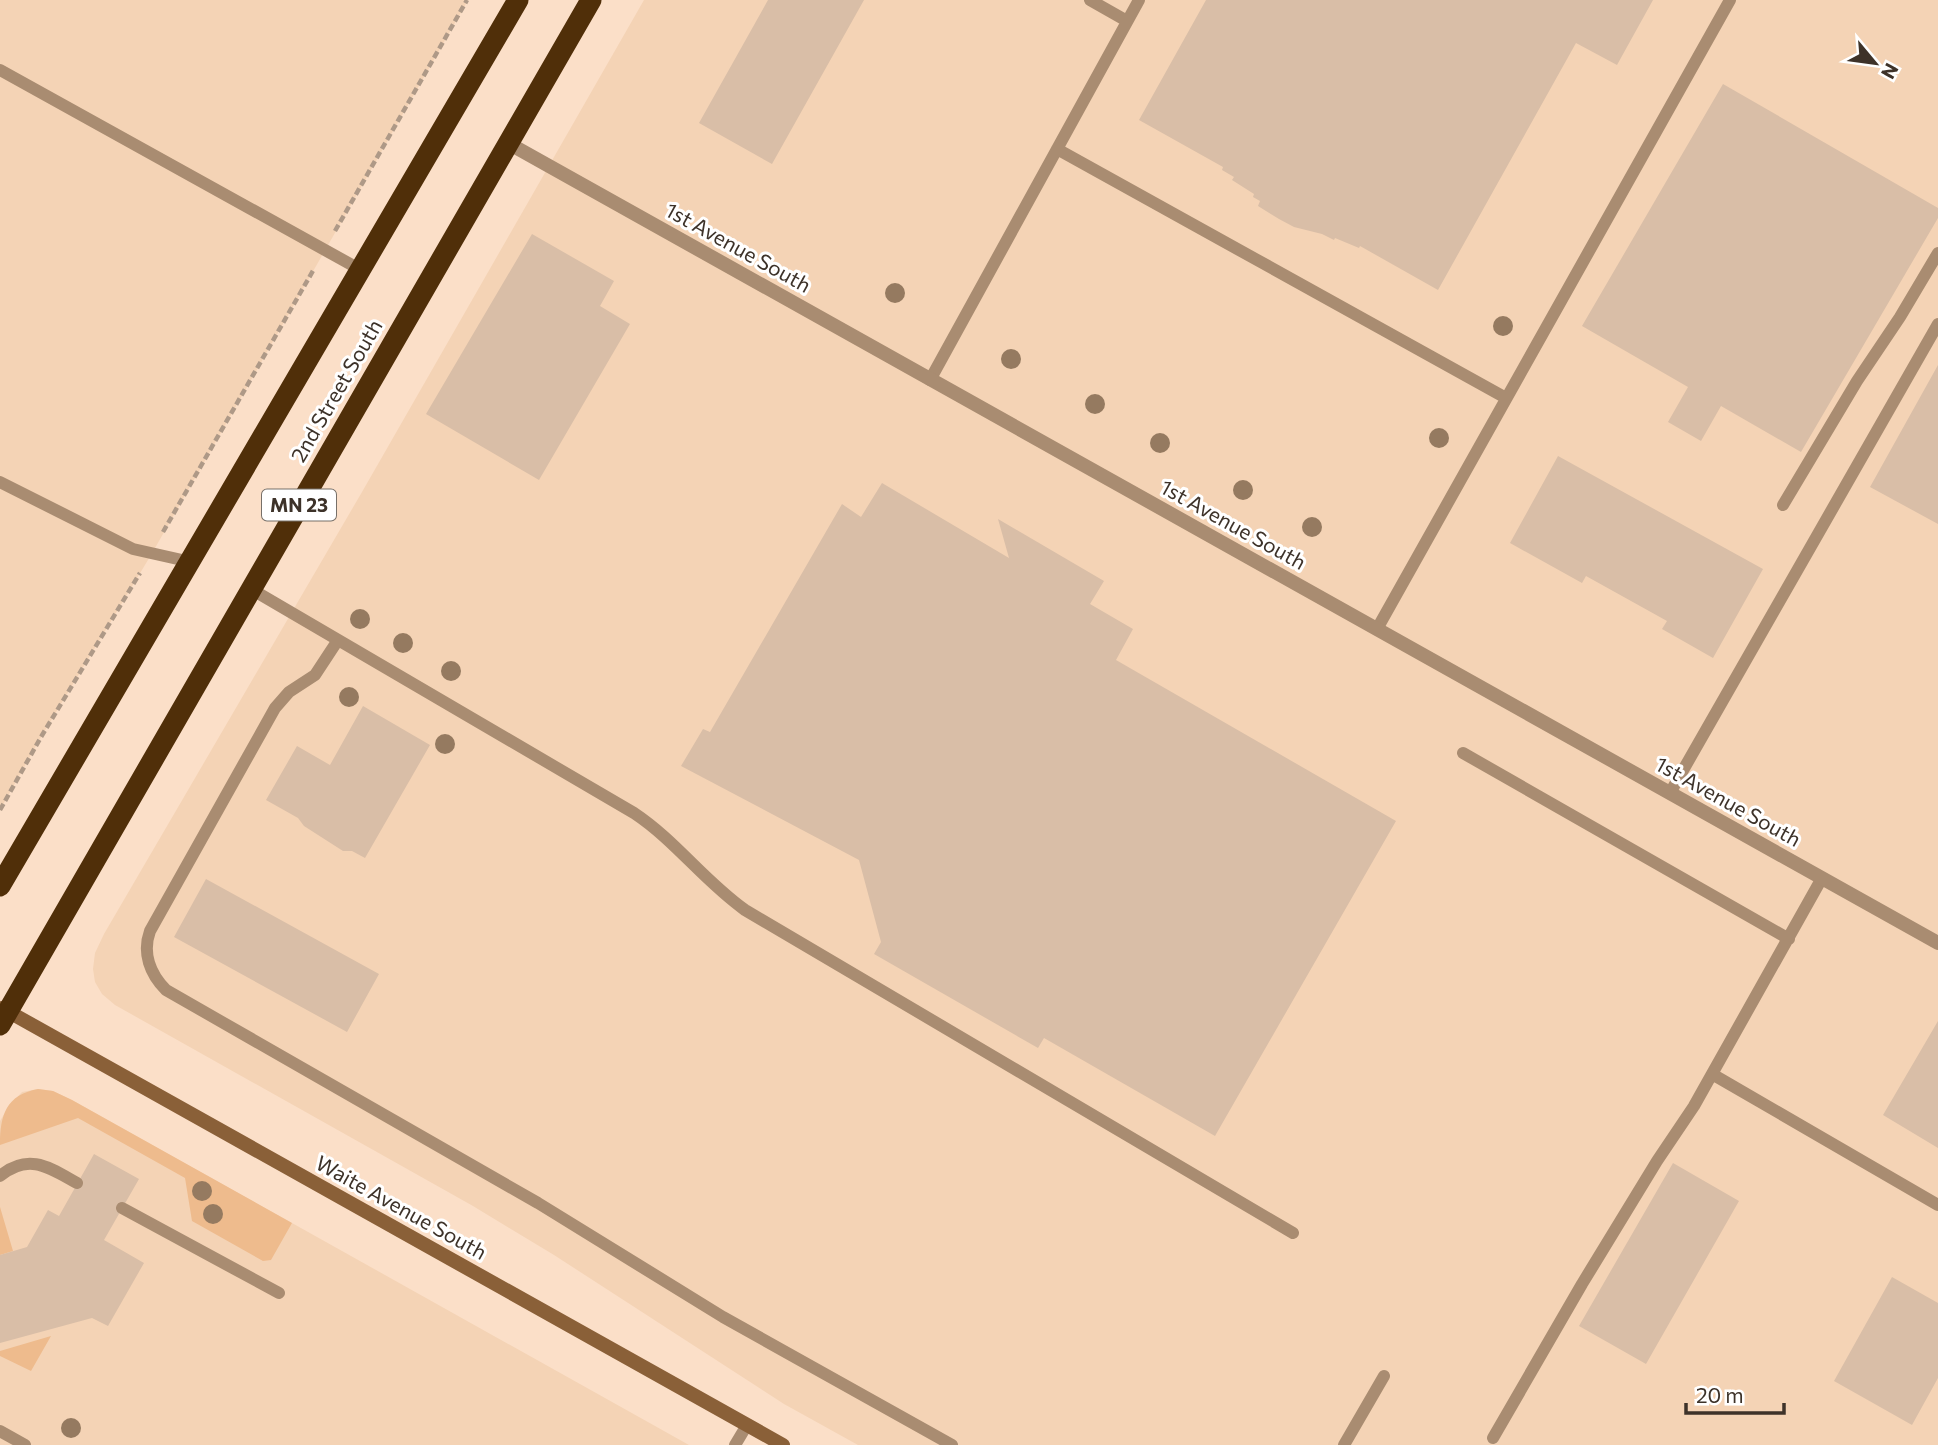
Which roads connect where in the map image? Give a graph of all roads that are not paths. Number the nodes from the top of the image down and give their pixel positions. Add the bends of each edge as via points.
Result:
1 (518, 0) edge
2 (591, 0) edge
3 (1090, 0) edge
4 (1139, 0) edge
5 (1730, 0) edge
6 (1127, 21) junction
7 (0, 70) edge
8 (508, 143) junction
9 (1057, 149) junction
10 (1938, 253) edge
11 (361, 270) junction
12 (1938, 324) edge
13 (930, 380) junction
14 (1506, 398) junction
15 (0, 482) edge
16 (1783, 505) dead end
17 (191, 562) junction
18 (251, 589) junction
19 (1377, 629) junction
20 (338, 640) junction
21 (1463, 753) dead end
22 (1670, 793) junction
23 (1822, 878) junction
24 (0, 886) edge
25 (1789, 939) junction
26 (1938, 943) edge
27 (3, 1014) edge
28 (1713, 1074) junction
29 (0, 1176) edge
30 (77, 1183) dead end
31 (1938, 1205) edge
32 (122, 1208) dead end
33 (1293, 1233) dead end
34 (279, 1293) dead end
35 (1384, 1376) dead end
36 (747, 1425) junction
37 (0, 1431) edge
38 (1493, 1438) dead end
39 (25, 1445) edge
40 (735, 1445) edge
41 (783, 1445) edge
42 (952, 1445) edge
43 (1344, 1445) edge

1 - 11 highway, 2nd Street South / MN 23
2 - 8 highway, 2nd Street South / MN 23
3 - 6 lane
4 - 6 lane
5 - 14 lane
6 - 9 lane
7 - 11 lane
8 - 13 street, 1st Avenue South
8 - 18 highway, 2nd Street South / MN 23
9 - 13 lane
9 - 14 lane
10 - 16 lane
11 - 17 highway, 2nd Street South / MN 23
12 - 22 lane
13 - 19 street, 1st Avenue South
14 - 19 lane
15 - 17 lane via 133,549
17 - 24 highway, 2nd Street South / MN 23
18 - 20 lane
18 - 27 highway, 2nd Street South / MN 23
19 - 22 street, 1st Avenue South
20 - 33 lane via 634,813 745,910
20 - 42 lane via 315,675 275,708 150,930 146,953 152,973 166,990 538,1203 723,1317
21 - 25 lane
22 - 23 street, 1st Avenue South
23 - 25 lane
23 - 26 street, 1st Avenue South
25 - 28 lane
27 - 36 street, Waite Avenue South
28 - 31 lane
28 - 38 lane via 1589,1272
29 - 30 lane via 21,1164 34,1164
32 - 34 lane
35 - 43 lane
36 - 40 lane
36 - 41 street, Waite Avenue South
37 - 39 lane

